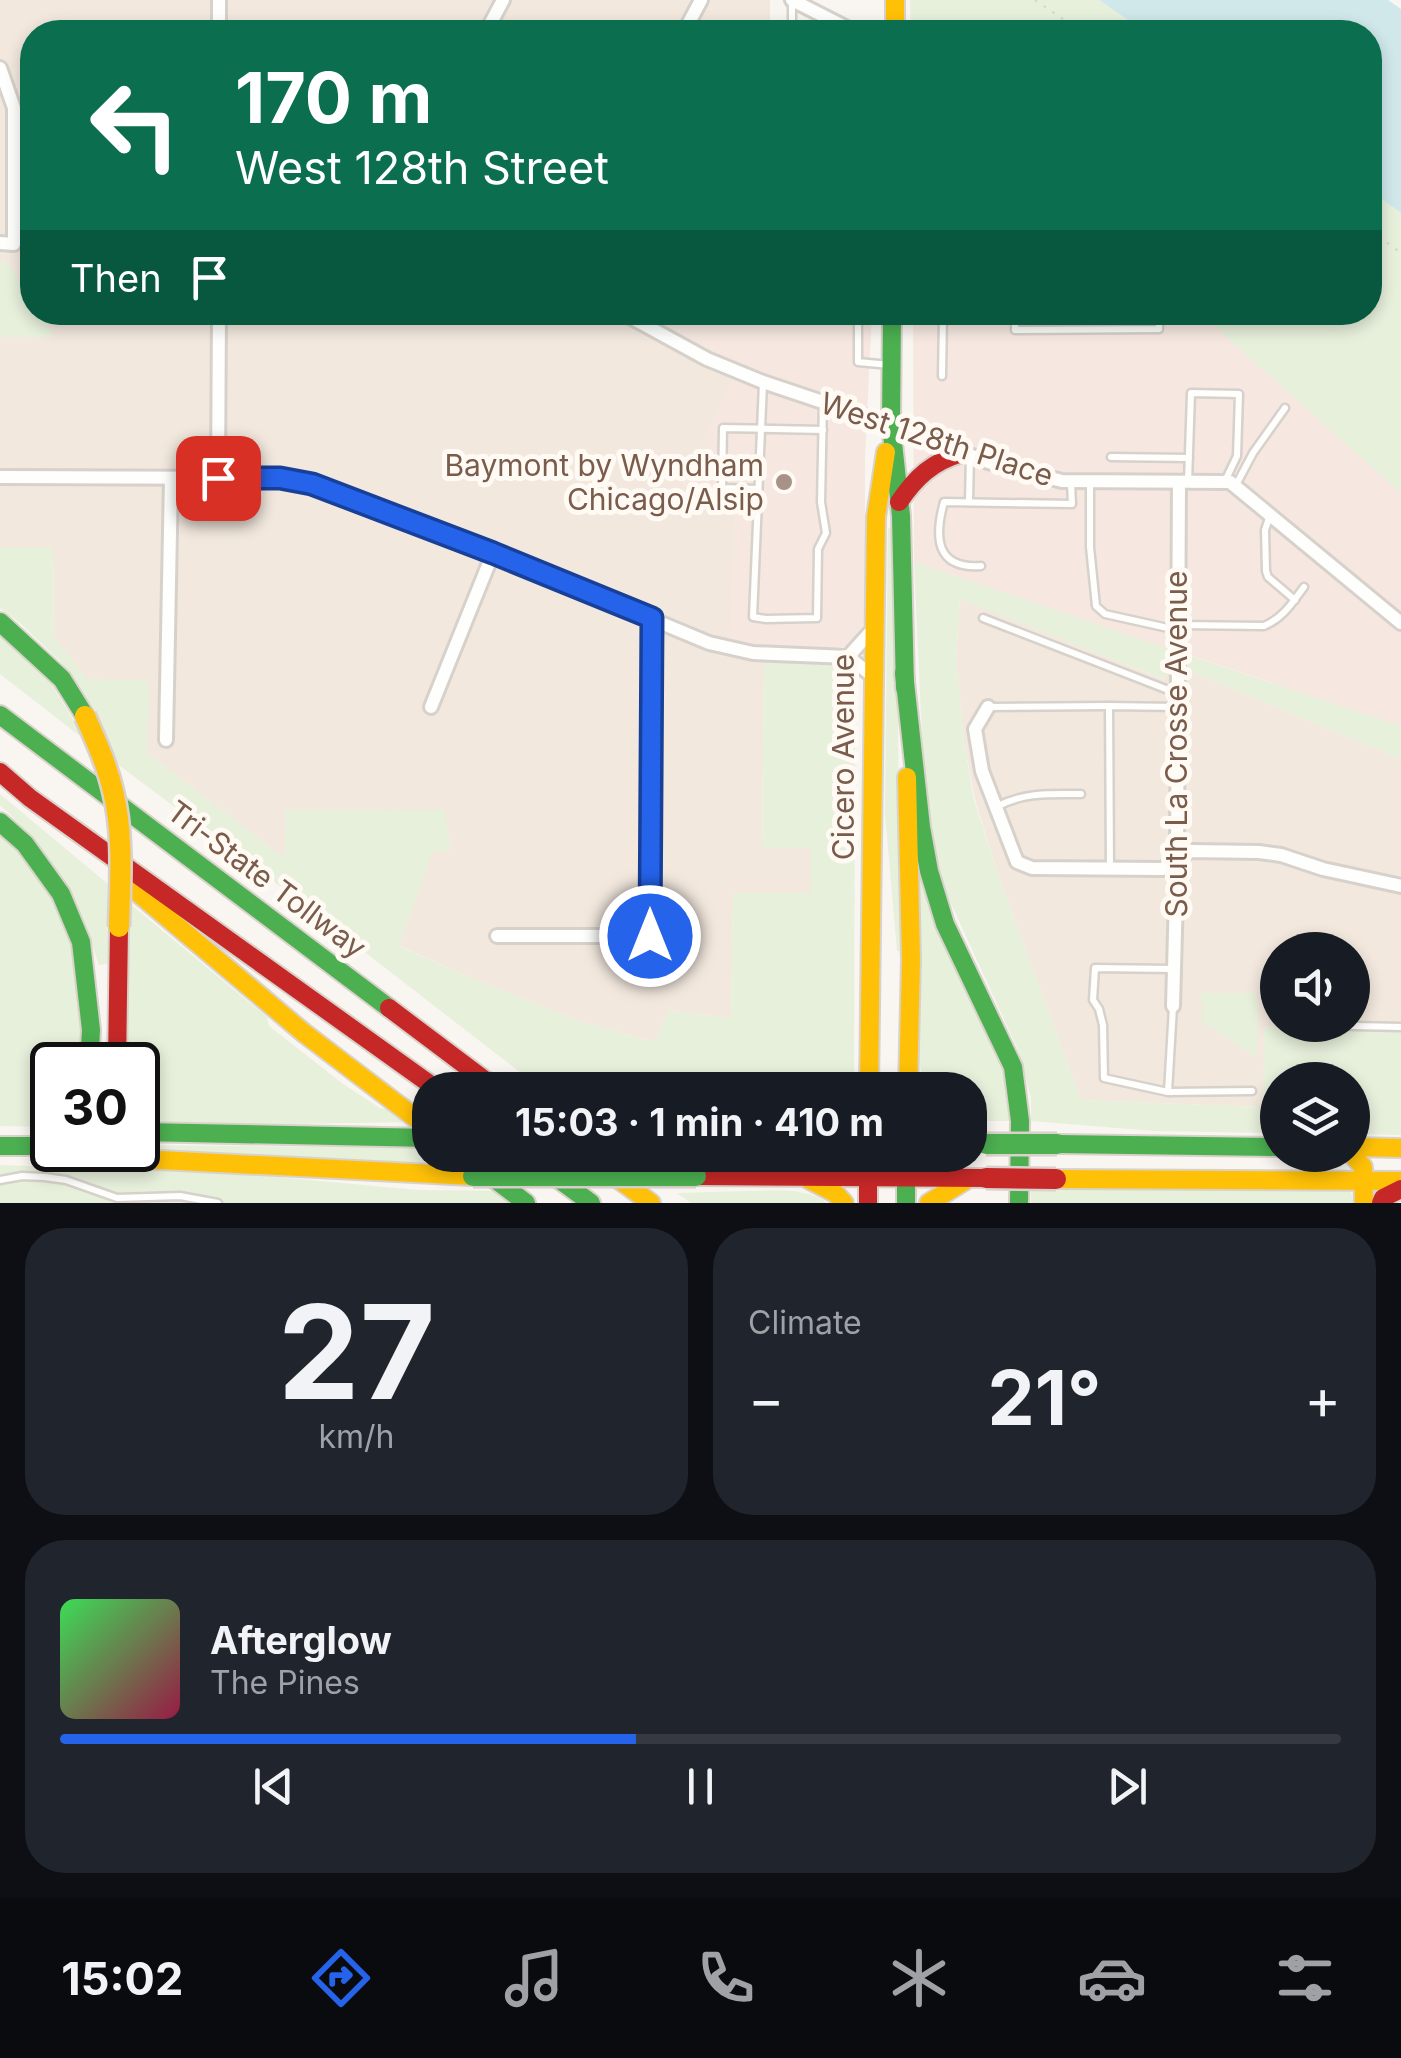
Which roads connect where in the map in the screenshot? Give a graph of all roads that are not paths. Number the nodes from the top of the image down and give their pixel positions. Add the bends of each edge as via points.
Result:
1 (792, 0) edge
2 (831, 20) edge
3 (0, 68) edge
4 (7, 244) edge
5 (218, 325) edge
6 (644, 325) edge
7 (858, 325) edge
8 (892, 325) edge
9 (943, 325) edge
10 (1014, 325) edge
11 (1159, 325) edge
12 (891, 365) junction
13 (942, 376) dead end
14 (764, 382) junction
15 (823, 403) junction
16 (1285, 408) dead end
17 (891, 426) junction
18 (761, 429) junction
19 (822, 430) junction
20 (966, 454) junction
21 (1111, 458) dead end
22 (1189, 458) junction
23 (0, 478) edge
24 (171, 478) junction
25 (218, 478) junction
26 (1071, 481) junction
27 (1090, 481) junction
28 (1184, 482) junction
29 (1230, 484) junction
30 (758, 489) junction
31 (899, 502) junction
32 (969, 502) junction
33 (1270, 515) junction
34 (493, 553) junction
35 (981, 566) dead end
36 (1304, 587) dead end
37 (1295, 600) junction
38 (652, 618) junction
39 (983, 618) dead end
40 (0, 622) edge
41 (1401, 623) edge
42 (874, 628) junction
43 (1177, 628) junction
44 (848, 657) junction
45 (904, 673) junction
46 (874, 677) junction
47 (1176, 700) junction
48 (988, 706) joint
49 (1109, 706) junction
50 (431, 707) dead end
51 (0, 716) edge
52 (166, 740) dead end
53 (0, 772) edge
54 (1080, 794) dead end
55 (30, 798) junction
56 (995, 807) junction
57 (0, 822) edge
58 (1177, 857) junction
59 (1110, 869) junction
60 (1401, 886) edge
61 (498, 936) dead end
62 (1173, 969) junction
63 (1173, 1006) joint
64 (1370, 1026) edge
65 (1401, 1027) edge
66 (91, 1042) edge
67 (118, 1042) edge
68 (413, 1072) edge
69 (474, 1072) edge
70 (868, 1072) edge
71 (910, 1072) edge
72 (1252, 1091) dead end
73 (1168, 1092) junction
74 (412, 1122) edge
75 (160, 1132) edge
76 (412, 1135) edge
77 (987, 1144) edge
78 (0, 1146) edge
79 (30, 1146) edge
80 (1260, 1147) edge
81 (1401, 1148) edge
82 (1370, 1149) edge
83 (160, 1160) edge
84 (486, 1172) edge
85 (549, 1172) edge
86 (609, 1172) edge
87 (868, 1172) edge
88 (906, 1172) edge
89 (802, 1176) junction
90 (868, 1177) junction
91 (906, 1178) junction
92 (978, 1178) junction
93 (0, 1180) edge
94 (1401, 1185) edge
95 (1364, 1193) edge
96 (119, 1201) edge
97 (218, 1203) edge
98 (526, 1203) edge
99 (591, 1203) edge
100 (650, 1203) edge
101 (844, 1203) edge
102 (868, 1203) edge
103 (906, 1203) edge
104 (928, 1203) edge
105 (1019, 1203) edge
106 (1381, 1203) edge

1 - 2 street
3 - 4 street via 14,108
5 - 25 street
6 - 14 street, West 128th Place
7 - 12 lane via 858,362
8 - 12 main road, Cicero Avenue
9 - 13 lane
10 - 11 lane via 1014,330
12 - 17 main road, Cicero Avenue
14 - 15 street, West 128th Place
14 - 18 lane
15 - 17 street, West 128th Place
15 - 19 lane
16 - 29 lane
17 - 20 street, West 128th Place
17 - 31 main road, Cicero Avenue
17 - 42 main road, Cicero Avenue via 876,517
18 - 19 lane
18 - 30 lane
18 - 30 lane via 723,428 722,488
19 - 30 lane via 826,533 818,549 817,618 752,617
20 - 26 street, West 128th Place
20 - 31 main road via 940,458 916,476
20 - 32 lane
21 - 22 lane
22 - 28 lane
22 - 29 lane via 1191,393 1239,394
23 - 24 street
24 - 25 street
24 - 52 street
25 - 34 street via 312,484
26 - 27 street, West 128th Place
26 - 32 lane via 1072,504
27 - 28 street, West 128th Place
27 - 43 lane via 1096,606 1105,614
28 - 29 street, West 128th Place
28 - 43 street, South La Crosse Avenue
29 - 33 street
31 - 45 main road, Cicero Avenue
32 - 35 lane via 944,502 940,550 966,567
33 - 37 lane via 1266,571
33 - 41 street
34 - 38 street
34 - 50 street
36 - 37 lane
37 - 43 lane via 1264,626
38 - 44 street via 708,643 753,653
38 - 61 street via 650,936
39 - 47 lane
40 - 67 main road, bridge via 62,679 110,775 120,854
42 - 44 street
42 - 46 main road, Cicero Avenue
43 - 47 street, South La Crosse Avenue
44 - 46 street
45 - 71 main road, Cicero Avenue
45 - 105 main road via 929,870 945,924 1013,1066
46 - 70 main road, Cicero Avenue
47 - 49 lane
47 - 58 street, South La Crosse Avenue
48 - 49 lane
48 - 56 street via 975,729
49 - 59 lane
51 - 69 main road, Tri-State Tollway
53 - 55 main road
54 - 56 lane via 1035,794
55 - 68 main road
55 - 74 main road
56 - 59 street via 1023,866
57 - 66 main road via 25,844 60,894 81,942
58 - 59 street via 1163,869
58 - 60 street via 1191,851 1259,852
58 - 62 street, South La Crosse Avenue
62 - 63 street, South La Crosse Avenue
62 - 73 lane via 1095,968 1093,1000 1103,1025 1104,1078
63 - 73 lane
64 - 65 lane
72 - 73 lane
75 - 76 main road
77 - 80 main road, bridge
78 - 79 main road
81 - 82 main road
83 - 89 main road, bridge via 473,1176
84 - 98 main road
85 - 99 main road
86 - 100 main road
87 - 90 main road
88 - 91 main road
89 - 90 main road
89 - 101 main road
90 - 91 main road
90 - 102 main road
91 - 92 main road
91 - 103 main road
92 - 95 main road, bridge
92 - 104 main road
93 - 96 lane via 56,1178
94 - 95 main road
94 - 106 main road
96 - 97 lane via 180,1196

